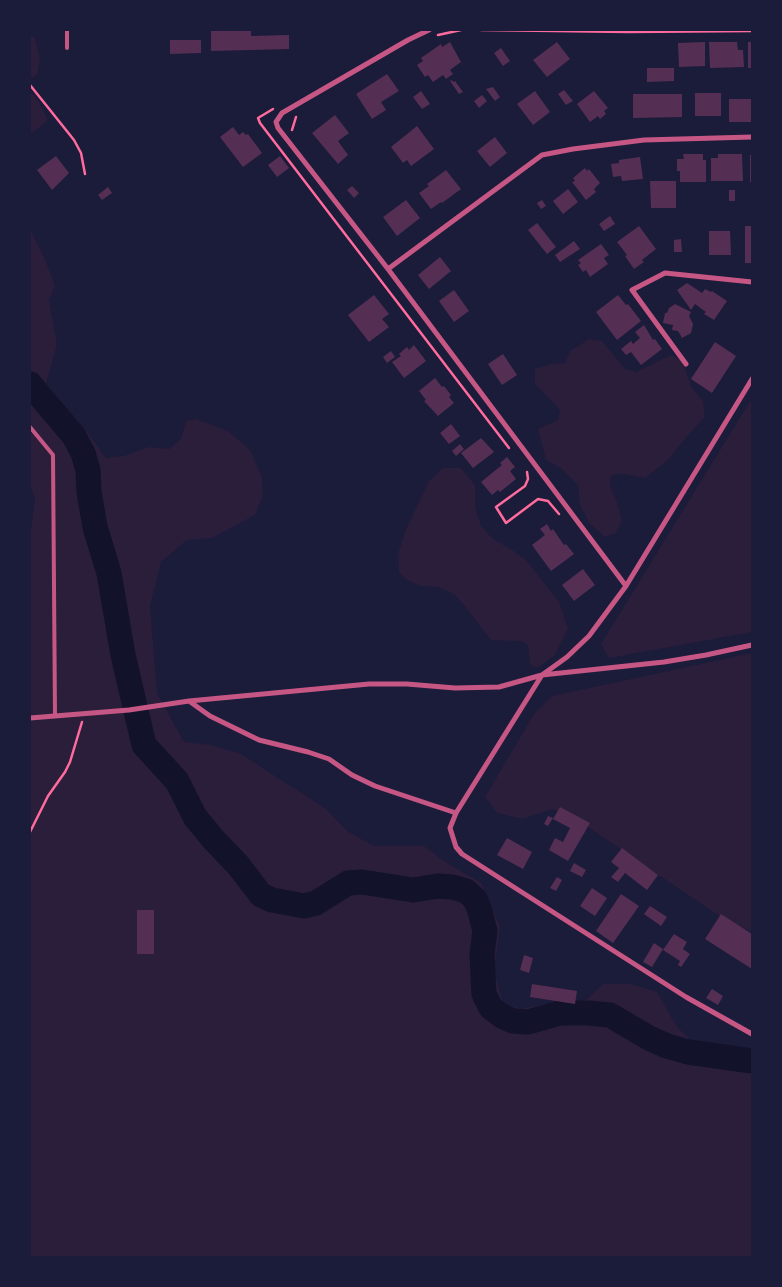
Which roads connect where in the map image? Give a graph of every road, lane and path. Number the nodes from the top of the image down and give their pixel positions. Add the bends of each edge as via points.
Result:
1 (67, 30) edge
2 (429, 30) edge
3 (461, 30) edge
4 (481, 30) edge
5 (752, 31) edge
6 (432, 36) dead end
7 (67, 48) dead end
8 (30, 84) edge
9 (298, 112) dead end
10 (296, 136) dead end
11 (752, 137) edge
12 (85, 174) dead end
13 (388, 269) junction
14 (752, 282) edge
15 (686, 364) dead end
16 (752, 379) edge
17 (30, 427) edge
18 (496, 507) dead end
19 (560, 516) dead end
20 (626, 586) junction
21 (752, 645) edge
22 (542, 675) junction
23 (189, 701) junction
24 (85, 714) junction
25 (55, 716) junction
26 (30, 718) edge
27 (456, 813) junction
28 (30, 832) edge
29 (752, 1034) edge

1 - 7 lane
2 - 13 street via 282,113 276,122
3 - 6 path
4 - 5 path
8 - 12 path via 81,153
9 - 10 path via 292,129
11 - 13 street via 644,140 542,155
13 - 20 street
14 - 15 street via 665,273 632,290
16 - 20 street
17 - 25 lane via 53,455
18 - 19 path via 506,523 538,499 548,501
20 - 22 street via 589,636
21 - 22 street via 664,662
22 - 23 street via 499,687 369,684
22 - 27 street
23 - 24 street
23 - 27 street via 210,716 259,740 308,752 375,786
24 - 25 street
24 - 28 path via 70,762
25 - 26 street
27 - 29 street via 450,828 456,847 462,854 686,997

